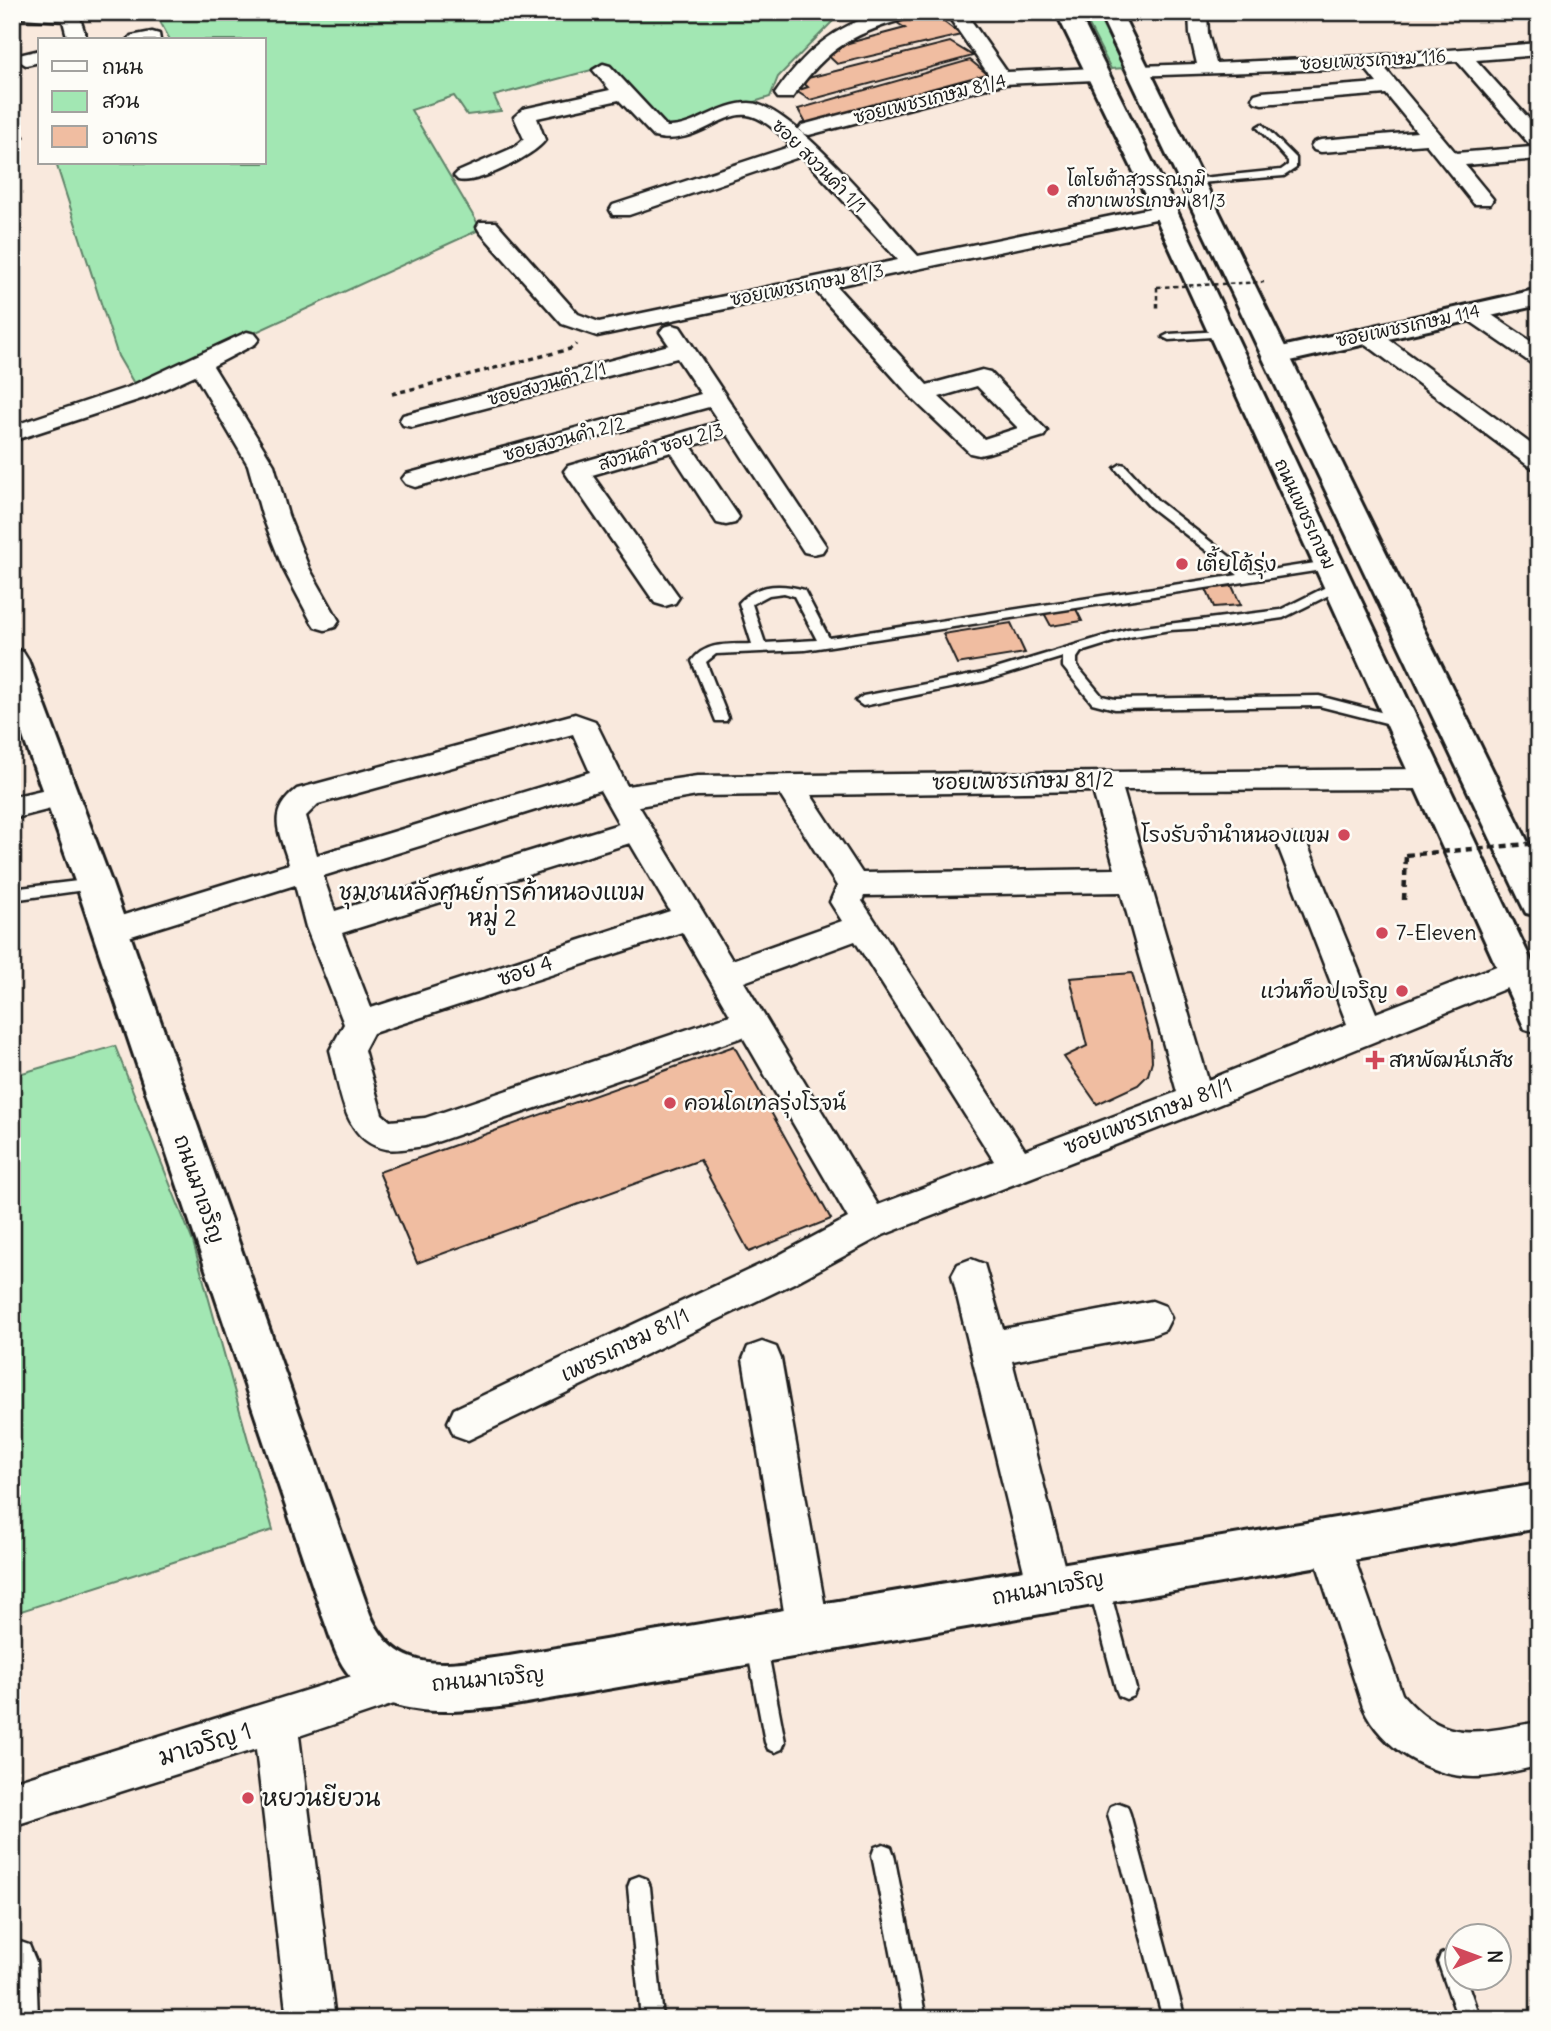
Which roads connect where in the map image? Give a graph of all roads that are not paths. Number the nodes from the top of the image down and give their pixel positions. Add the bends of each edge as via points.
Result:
1 (22, 12) edge
2 (909, 12) edge
3 (952, 12) edge
4 (1067, 12) edge
5 (1110, 12) edge
6 (1198, 12) edge
7 (1528, 12) edge
8 (1539, 24) edge
9 (76, 38) edge
10 (1539, 49) edge
11 (1462, 55) junction
12 (1370, 62) junction
13 (1208, 69) junction
14 (603, 70) dead end
15 (1139, 72) junction
16 (1095, 74) junction
17 (1001, 78) junction
18 (1392, 88) junction
19 (623, 93) junction
20 (785, 94) dead end
21 (1262, 98) dead end
22 (1262, 127) dead end
23 (1432, 137) junction
24 (807, 139) junction
25 (1539, 143) edge
26 (1321, 146) dead end
27 (1539, 153) edge
28 (1451, 160) junction
29 (465, 176) dead end
30 (1192, 182) junction
31 (1482, 199) dead end
32 (621, 210) dead end
33 (1165, 211) junction
34 (488, 227) dead end
35 (913, 263) junction
36 (821, 283) junction
37 (1539, 297) edge
38 (1472, 312) junction
39 (660, 314) junction
40 (1222, 334) junction
41 (1367, 335) junction
42 (1168, 337) dead end
43 (247, 339) dead end
44 (682, 349) junction
45 (1277, 356) junction
46 (1539, 358) edge
47 (200, 364) junction
48 (922, 394) dead end
49 (713, 398) junction
50 (412, 420) dead end
51 (732, 426) junction
52 (12, 434) edge
53 (676, 441) junction
54 (1539, 462) edge
55 (1121, 468) dead end
56 (415, 479) dead end
57 (726, 517) dead end
58 (813, 546) dead end
59 (1333, 575) junction
60 (1247, 576) junction
61 (665, 597) dead end
62 (325, 621) dead end
63 (825, 643) junction
64 (760, 648) junction
65 (1077, 648) junction
66 (12, 660) edge
67 (863, 701) dead end
68 (721, 718) dead end
69 (1402, 722) junction
70 (1428, 779) junction
71 (1105, 780) junction
72 (789, 785) junction
73 (614, 787) junction
74 (63, 796) junction
75 (12, 808) edge
76 (638, 830) junction
77 (1293, 846) dead end
78 (304, 871) junction
79 (1133, 880) junction
80 (94, 884) junction
81 (853, 886) junction
82 (12, 895) edge
83 (1539, 902) edge
84 (690, 917) junction
85 (862, 926) junction
86 (322, 927) junction
87 (109, 931) junction
88 (1517, 970) junction
89 (724, 976) junction
90 (1539, 1018) edge
91 (750, 1021) junction
92 (360, 1024) junction
93 (1366, 1030) junction
94 (1196, 1099) junction
95 (1016, 1166) junction
96 (870, 1224) junction
97 (783, 1271) joint
98 (971, 1275) dead end
99 (1152, 1318) dead end
100 (990, 1348) junction
101 (762, 1359) dead end
102 (468, 1422) dead end
103 (1539, 1506) edge
104 (1329, 1540) junction
105 (1097, 1580) junction
106 (1049, 1588) junction
107 (808, 1630) junction
108 (755, 1639) junction
109 (397, 1683) junction
110 (1126, 1689) dead end
111 (275, 1721) junction
112 (775, 1742) dead end
113 (1539, 1744) edge
114 (12, 1804) edge
115 (1119, 1815) dead end
116 (883, 1855) dead end
117 (639, 1887) dead end
118 (12, 1962) edge
119 (1460, 1993) edge
120 (15, 2019) edge
121 (311, 2019) edge
122 (652, 2019) edge
123 (915, 2019) edge
124 (1174, 2019) edge
125 (1469, 2019) edge

1 - 9 street via 71,16
2 - 20 street via 876,19 834,37 799,71
3 - 17 street
4 - 16 main road, ถนนเพชรเกษม
5 - 15 main road, ถนนเพชรเกษม
6 - 13 street
7 - 8 lane
10 - 11 street, ซอยเพชรเกษม 116
11 - 12 street, ซอยเพชรเกษม 116
11 - 25 street
12 - 13 street, ซอยเพชรเกษม 116
12 - 18 street
13 - 15 street, ซอยเพชรเกษม 116
14 - 19 street
15 - 16 main road
15 - 30 main road, ถนนเพชรเกษม
16 - 17 street, ซอยเพชรเกษม 81/4
16 - 33 main road, ถนนเพชรเกษม
17 - 24 street, ซอยเพชรเกษม 81/4
18 - 21 street
18 - 23 street
19 - 24 street, ซอย สงวนคำ 1/1 via 661,133 680,133 737,110 751,109 765,112
19 - 29 street via 530,113 524,122 535,140 522,151
22 - 30 lane via 1293,160 1284,173
23 - 26 street
23 - 28 street
24 - 32 street, ซอยเพชรเกษม 81/4
24 - 35 street, ซอย สงวนคำ 1/1
27 - 28 street
28 - 31 street
30 - 45 main road, ถนนเพชรเกษม
33 - 35 street, ซอยเพชรเกษม 81/3
33 - 40 main road, ถนนเพชรเกษม
34 - 39 street, ซอยเพชรเกษม 81/3 via 570,318 597,329
35 - 36 street, ซอยเพชรเกษม 81/3
36 - 39 street, ซอยเพชรเกษม 81/3
36 - 48 street
37 - 38 main road, ซอยเพชรเกษม 114
38 - 41 main road, ซอยเพชรเกษม 114
38 - 46 street
39 - 44 street
40 - 42 lane
40 - 59 main road, ถนนเพชรเกษม
41 - 45 main road, ซอยเพชรเกษม 114
41 - 54 street
43 - 47 street
44 - 49 street
44 - 50 street, ซอยสงวนคำ 2/1
45 - 83 main road, ถนนเพชรเกษม
47 - 52 street via 138,392
47 - 62 street via 261,466 296,568
49 - 51 street
49 - 56 street, ซอยสงวนคำ 2/2
51 - 53 street, สงวนคำ ซอย 2/3
51 - 58 street
53 - 57 street
53 - 61 street, สงวนคำ ซอย 2/3 via 577,471
55 - 60 lane via 1154,504
59 - 60 lane
59 - 65 lane via 1283,614 1170,626
59 - 69 main road, ถนนเพชรเกษม
60 - 63 lane
63 - 64 lane
63 - 64 lane via 799,593 764,590 745,603
64 - 68 lane via 715,650 699,661
65 - 67 lane via 984,677
65 - 69 lane via 1070,667 1097,700 1115,704 1319,701
66 - 74 main road, ถนนมาเจริญ
69 - 70 main road, ถนนเพชรเกษม
70 - 71 street, ซอยเพชรเกษม 81/2
70 - 88 main road, ถนนเพชรเกษม
71 - 72 street, ซอยเพชรเกษม 81/2
71 - 79 street
72 - 73 street, ซอยเพชรเกษม 81/2
72 - 81 street
73 - 76 street
73 - 78 street, ซอยเพชรเกษม 81/2
73 - 78 street via 584,728 575,724 308,796 294,807 291,816
74 - 75 street
74 - 80 main road, ถนนมาเจริญ
76 - 84 street
76 - 86 street
77 - 93 street
78 - 86 street
78 - 87 street, ซอยเพชรเกษม 81/2
79 - 81 street
79 - 94 street
80 - 82 lane
80 - 87 main road, ถนนมาเจริญ
81 - 85 street via 846,902
84 - 89 street
84 - 92 street, ซอย 4
85 - 89 street
85 - 95 street
86 - 92 street
87 - 109 main road, ถนนมาเจริญ via 347,1617 365,1657
88 - 90 main road, ถนนเพชรเกษม
88 - 93 street, ซอยเพชรเกษม 81/1
89 - 91 street
91 - 92 street via 425,1132 388,1135 367,1121 347,1050
91 - 96 street
93 - 94 street, ซอยเพชรเกษม 81/1
94 - 95 street, ซอยเพชรเกษม 81/1
95 - 96 street, ซอยเพชรเกษม 81/1
96 - 97 street, ซอยเพชรเกษม 81/1
97 - 102 street, เพชรเกษม 81/1
98 - 100 street
99 - 100 street
100 - 106 street
101 - 107 street
103 - 104 main road, ถนนมาเจริญ
104 - 105 main road, ถนนมาเจริญ
104 - 113 street via 1385,1707 1400,1727 1432,1747 1474,1755
105 - 106 main road, ถนนมาเจริญ
105 - 110 lane
106 - 107 main road, ถนนมาเจริญ
107 - 108 main road, ถนนมาเจริญ
108 - 109 main road, ถนนมาเจริญ via 509,1681 456,1687
108 - 112 lane
109 - 111 street, มาเจริญ 1
111 - 114 street, มาเจริญ 1
111 - 121 street
115 - 124 lane
116 - 123 lane
117 - 122 lane
118 - 120 street
119 - 125 lane

